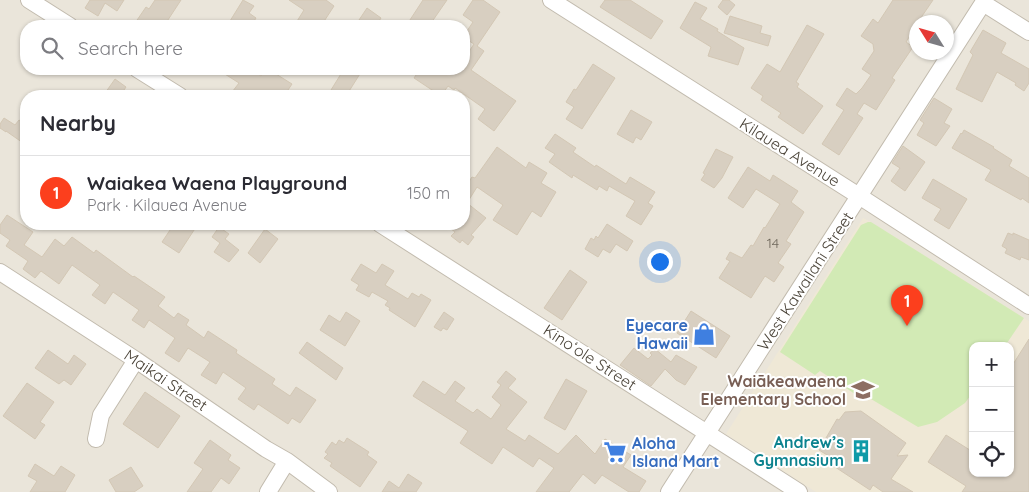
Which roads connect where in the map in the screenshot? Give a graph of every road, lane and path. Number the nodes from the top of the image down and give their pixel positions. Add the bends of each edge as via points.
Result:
1 (29, 0) edge
2 (551, 0) edge
3 (984, 2) edge
4 (61, 20) edge
5 (1029, 32) edge
6 (147, 75) edge
7 (170, 90) edge
8 (859, 196) junction
9 (389, 230) edge
10 (0, 272) edge
11 (1029, 306) edge
12 (136, 360) junction
13 (708, 432) junction
14 (96, 439) dead end
15 (287, 461) junction
16 (268, 492) edge
17 (329, 492) edge
18 (669, 492) edge
19 (799, 492) edge

1 - 4 street
2 - 8 street, Kilauea Avenue
3 - 5 street
3 - 8 street, West Kawailani Street
6 - 7 street
8 - 11 street, Kilauea Avenue
8 - 13 street, West Kawailani Street
9 - 13 street, Kinoʻole Street
10 - 12 street, Maikai Street
12 - 14 street via 101,415
12 - 15 street, Maikai Street
13 - 18 street, West Kawailani Street
13 - 19 street, Kinoʻole Street
15 - 16 street
15 - 17 street, Maikai Street

